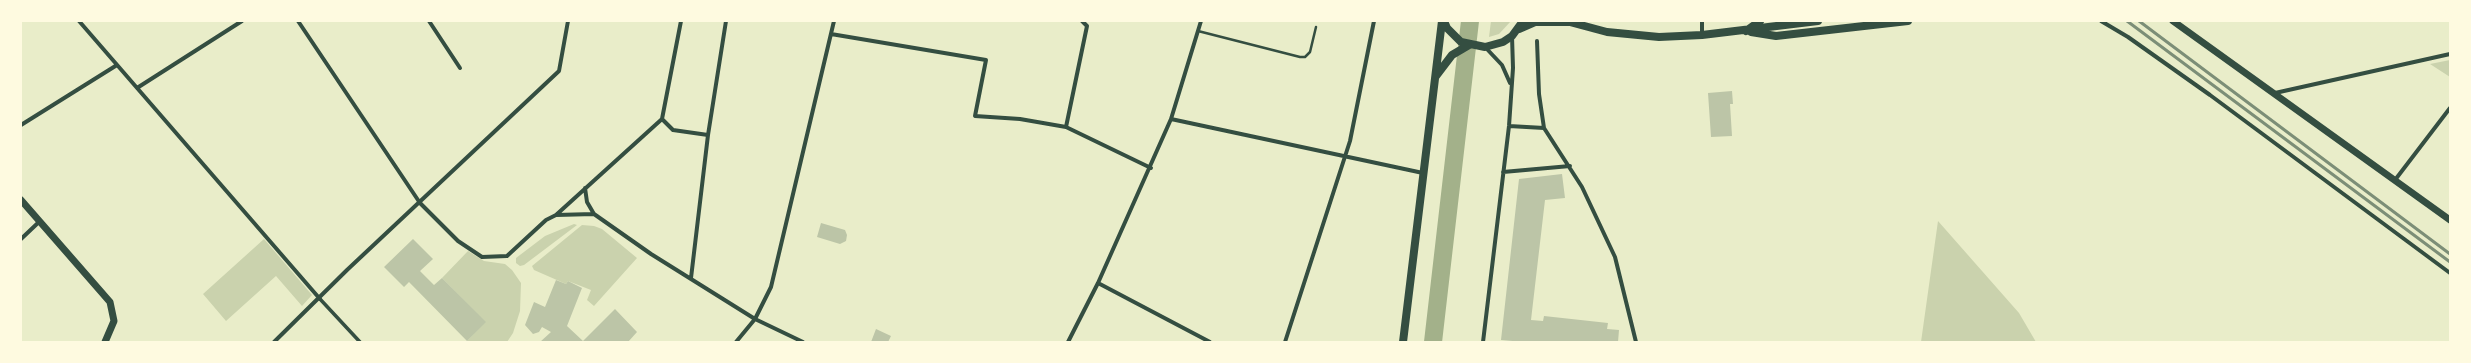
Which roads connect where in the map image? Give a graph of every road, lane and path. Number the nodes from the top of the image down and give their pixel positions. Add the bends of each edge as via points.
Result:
1 (79, 21) edge
2 (242, 21) edge
3 (298, 21) edge
4 (429, 21) edge
5 (568, 21) edge
6 (681, 21) edge
7 (726, 21) edge
8 (834, 21) edge
9 (1082, 21) edge
10 (1201, 21) edge
11 (1374, 21) edge
12 (1443, 21) edge
13 (1523, 21) edge
14 (1702, 21) edge
15 (1760, 21) edge
16 (1818, 21) edge
17 (1908, 21) edge
18 (2101, 21) edge
19 (2173, 21) edge
20 (1568, 22) edge
21 (1316, 28) dead end
22 (1197, 30) junction
23 (1746, 31) junction
24 (1515, 32) junction
25 (832, 34) junction
26 (1702, 35) junction
27 (1537, 41) dead end
28 (1469, 45) junction
29 (1482, 47) junction
30 (2450, 54) edge
31 (117, 66) junction
32 (460, 68) dead end
33 (1434, 80) junction
34 (1510, 83) junction
35 (137, 88) junction
36 (2275, 93) junction
37 (2450, 108) edge
38 (662, 119) junction
39 (1171, 119) junction
40 (21, 125) edge
41 (1509, 126) junction
42 (1066, 127) junction
43 (1544, 128) junction
44 (708, 135) junction
45 (1345, 158) junction
46 (1570, 166) junction
47 (1151, 168) junction
48 (1503, 172) junction
49 (1422, 174) junction
50 (2395, 180) junction
51 (584, 188) junction
52 (21, 200) edge
53 (420, 203) junction
54 (594, 214) junction
55 (556, 215) junction
56 (2450, 220) edge
57 (40, 221) junction
58 (21, 239) edge
59 (2450, 273) edge
60 (691, 278) junction
61 (1098, 283) junction
62 (320, 299) junction
63 (755, 319) junction
64 (105, 342) edge
65 (274, 342) edge
66 (360, 342) edge
67 (736, 342) edge
68 (803, 342) edge
69 (1068, 342) edge
70 (1210, 342) edge
71 (1285, 342) edge
72 (1403, 342) edge
73 (1483, 342) edge
74 (1636, 342) edge

1 - 31 street
2 - 35 street
3 - 53 street
4 - 32 street
5 - 53 street via 559,71
6 - 38 street
7 - 44 street
8 - 25 street
9 - 42 street via 1087,26
10 - 22 street
11 - 45 street
12 - 28 main road via 1455,37
12 - 33 main road
13 - 24 main road
14 - 26 street
15 - 23 main road
16 - 23 main road
17 - 23 main road via 1776,36
18 - 59 street via 2199,87
19 - 36 main road
20 - 24 main road via 1534,22
20 - 26 main road via 1608,32 1659,37
21 - 22 lane via 1310,52 1305,57
22 - 39 street
23 - 26 main road
24 - 29 main road via 1503,42
24 - 34 street
25 - 42 street via 986,60 975,116 1020,119
25 - 63 street via 771,287
27 - 43 street via 1539,94
28 - 29 main road
28 - 33 main road via 1452,55
29 - 34 street via 1502,64
30 - 36 street
31 - 35 street
31 - 40 street
33 - 49 main road
34 - 41 street
35 - 62 street
36 - 50 main road
37 - 50 street
38 - 44 street via 673,130
38 - 51 street
39 - 45 street
39 - 47 street
41 - 43 street
41 - 48 street
42 - 47 street
43 - 46 street
44 - 60 street
45 - 49 street
45 - 71 street
46 - 48 street
46 - 74 street via 1615,257
47 - 61 street
48 - 73 street
49 - 72 main road
50 - 56 main road
51 - 54 street via 587,202
51 - 55 street
52 - 57 main road
53 - 55 street via 458,241 482,257 506,256 546,220
53 - 62 street via 347,270
54 - 55 street
54 - 60 street
57 - 58 street
57 - 64 main road via 110,302 114,321
60 - 63 street
61 - 69 street
61 - 70 street
62 - 65 street
62 - 66 street
63 - 67 street
63 - 68 street

